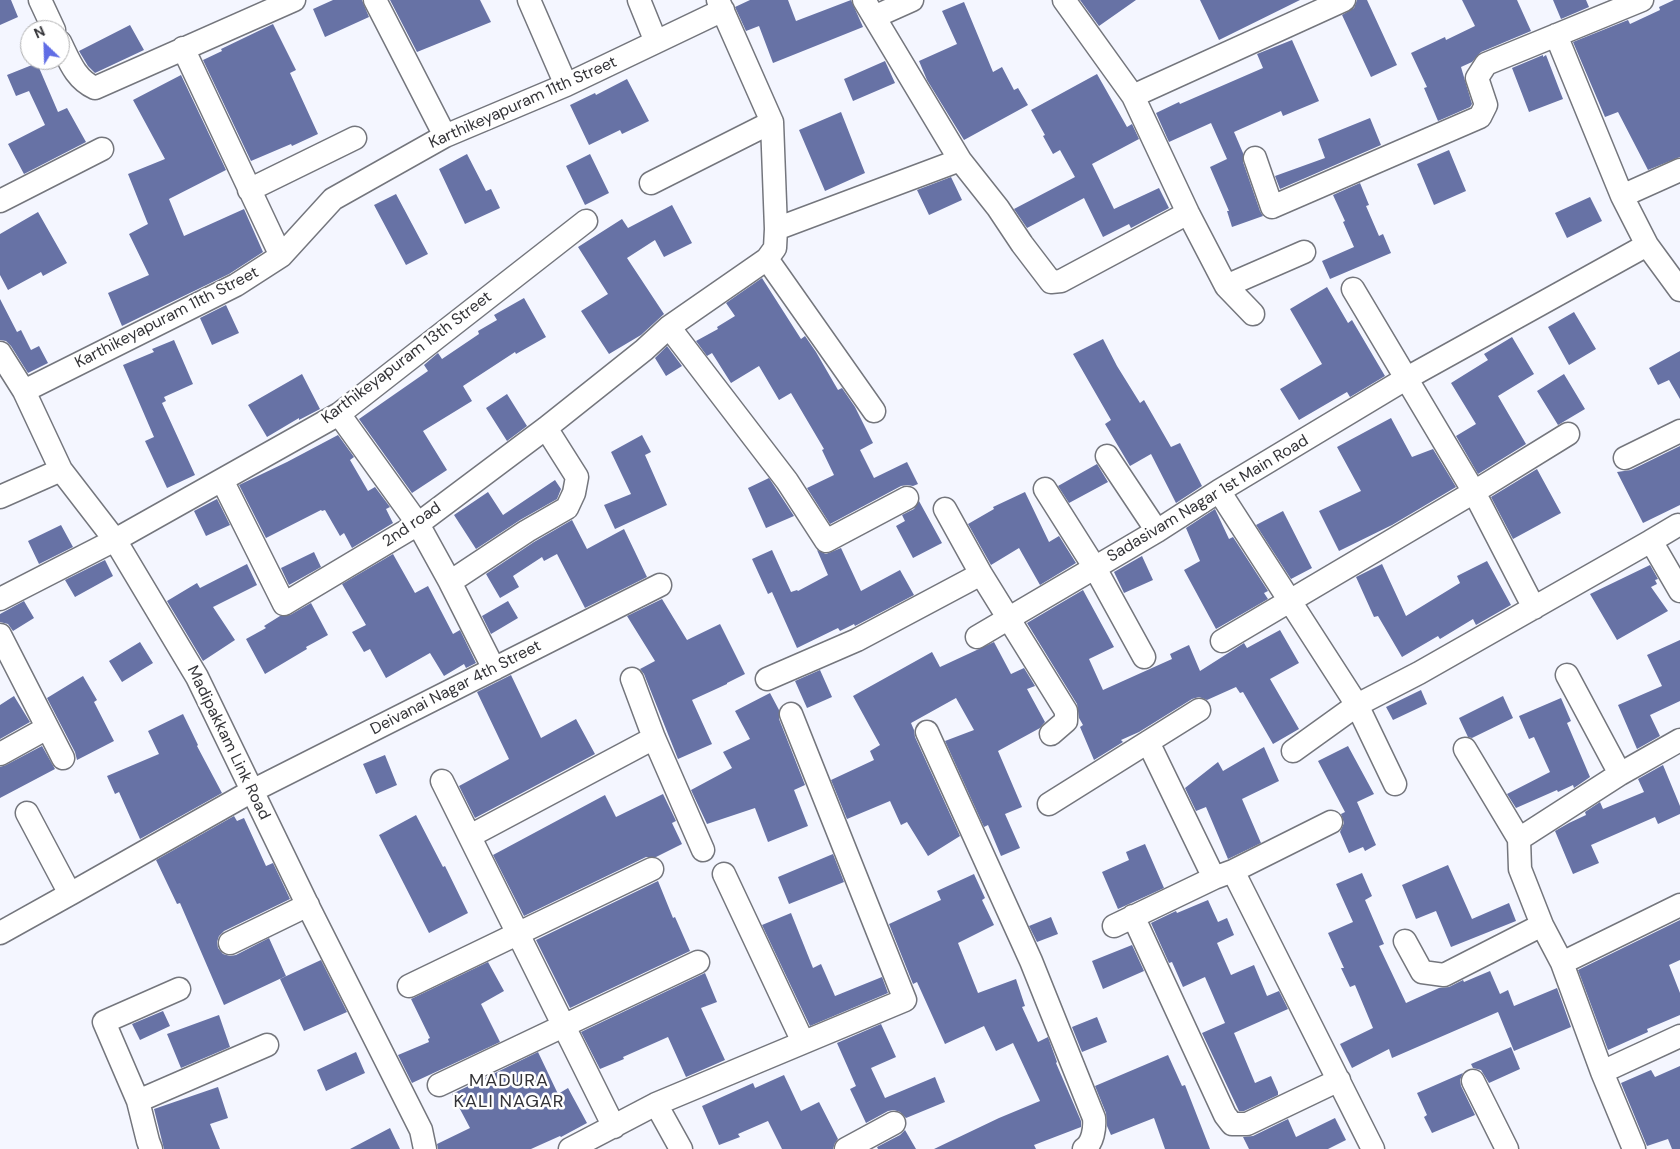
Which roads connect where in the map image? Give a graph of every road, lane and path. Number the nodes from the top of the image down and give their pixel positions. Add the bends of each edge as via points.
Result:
1 (40, 0) edge
2 (294, 0) edge
3 (375, 0) edge
4 (529, 0) edge
5 (639, 0) edge
6 (912, 0) edge
7 (1064, 0) edge
8 (1344, 0) edge
9 (1642, 0) edge
10 (721, 5) edge
11 (869, 8) edge
12 (49, 20) edge
13 (1556, 35) junction
14 (656, 42) junction
15 (183, 48) junction
16 (70, 63) edge
17 (566, 85) junction
18 (1132, 96) junction
19 (772, 122) junction
20 (445, 136) junction
21 (355, 138) dead end
22 (102, 149) dead end
23 (1255, 158) dead end
24 (960, 160) junction
25 (1680, 170) edge
26 (651, 183) dead end
27 (249, 190) junction
28 (1622, 196) junction
29 (0, 202) edge
30 (1188, 213) junction
31 (586, 221) dead end
32 (776, 229) junction
33 (1646, 245) junction
34 (1304, 252) dead end
35 (281, 256) junction
36 (766, 259) junction
37 (1226, 286) junction
38 (1353, 289) dead end
39 (1680, 290) edge
40 (1253, 314) dead end
41 (668, 326) junction
42 (0, 353) edge
43 (1407, 378) junction
44 (24, 391) junction
45 (874, 411) dead end
46 (339, 414) junction
47 (546, 428) junction
48 (1680, 431) edge
49 (1568, 434) dead end
50 (1107, 456) dead end
51 (1624, 458) dead end
52 (61, 470) junction
53 (222, 480) junction
54 (1045, 489) dead end
55 (1219, 492) junction
56 (1474, 492) junction
57 (0, 497) edge
58 (907, 498) dead end
59 (945, 508) dead end
60 (418, 524) junction
61 (1678, 525) dead end
62 (1157, 531) junction
63 (115, 540) junction
64 (1651, 541) junction
65 (1094, 568) junction
66 (981, 574) junction
67 (450, 582) junction
68 (660, 585) dead end
69 (1680, 591) edge
70 (0, 599) edge
71 (1288, 600) junction
72 (1534, 608) junction
73 (1009, 618) junction
74 (0, 635) edge
75 (977, 637) dead end
76 (1222, 641) dead end
77 (1144, 657) dead end
78 (494, 669) junction
79 (1567, 675) dead end
80 (632, 679) dead end
81 (768, 679) dead end
82 (1357, 705) junction
83 (1199, 710) dead end
84 (791, 714) dead end
85 (47, 728) junction
86 (927, 732) dead end
87 (1051, 734) dead end
88 (654, 738) junction
89 (1680, 740) edge
90 (1148, 742) junction
91 (1465, 749) dead end
92 (1293, 751) dead end
93 (0, 754) edge
94 (63, 758) dead end
95 (1620, 774) junction
96 (442, 781) dead end
97 (1395, 784) dead end
98 (252, 791) junction
99 (1049, 804) dead end
100 (27, 813) dead end
101 (1331, 822) dead end
102 (470, 836) junction
103 (1519, 839) junction
104 (703, 850) dead end
105 (652, 869) dead end
106 (724, 874) dead end
107 (1223, 875) junction
108 (70, 894) junction
109 (308, 905) junction
110 (1680, 905) edge
111 (1542, 924) junction
112 (0, 932) edge
113 (518, 933) junction
114 (1405, 941) dead end
115 (230, 943) dead end
116 (698, 962) dead end
117 (1562, 962) junction
118 (409, 986) dead end
119 (179, 989) dead end
120 (564, 1026) junction
121 (1680, 1036) edge
122 (803, 1042) junction
123 (267, 1045) dead end
124 (1602, 1072) junction
125 (1339, 1080) junction
126 (1473, 1081) dead end
127 (439, 1085) dead end
128 (138, 1101) junction
129 (656, 1104) junction
130 (894, 1123) dead end
131 (614, 1126) junction
132 (145, 1146) edge
133 (425, 1149) edge
134 (570, 1149) edge
135 (681, 1149) edge
136 (846, 1149) edge
137 (1084, 1149) edge
138 (1373, 1149) edge
139 (1507, 1149) edge
140 (1634, 1149) edge

1 - 12 street
2 - 15 street
3 - 20 street
4 - 17 street
5 - 14 street
6 - 11 street
7 - 18 street
8 - 18 street
9 - 13 street
10 - 14 street, Karthikeyapuram 11th Street
10 - 19 street
11 - 24 street
13 - 23 street via 1481,69 1476,78 1486,105 1480,117 1272,207
13 - 28 street
14 - 17 street, Karthikeyapuram 11th Street
15 - 16 street via 95,88 85,84
15 - 27 street
17 - 20 street, Karthikeyapuram 11th Street
18 - 30 street
19 - 26 street
19 - 32 street
20 - 35 street, Karthikeyapuram 11th Street via 333,199
21 - 27 street
22 - 29 street
24 - 30 street via 1051,282 1061,280
24 - 32 street
25 - 28 street
27 - 35 street
28 - 33 street
30 - 37 street
31 - 46 street, Karthikeyapuram 13th Street
32 - 36 street via 775,248
33 - 39 street
33 - 43 street, Sadasivam Nagar 1st Main Road
34 - 37 street
35 - 44 street, Karthikeyapuram 11th Street via 236,285
36 - 41 street, 2nd road
36 - 45 street
37 - 40 street
38 - 43 street
41 - 47 street, 2nd road via 644,350
41 - 58 street via 787,481 826,541
42 - 44 street, Madipakkam Link Road
43 - 55 street, Sadasivam Nagar 1st Main Road
43 - 56 street
44 - 52 street, Madipakkam Link Road
46 - 53 street, Karthikeyapuram 13th Street
46 - 60 street
47 - 60 street, 2nd road
47 - 67 street via 577,477 567,508
48 - 51 street
49 - 56 street
50 - 62 street
52 - 57 street
52 - 63 street, Madipakkam Link Road
53 - 60 street, 2nd road via 284,604
53 - 63 street, Karthikeyapuram 13th Street
54 - 65 street
55 - 62 street, Sadasivam Nagar 1st Main Road
55 - 71 street
56 - 71 street
56 - 72 street
59 - 66 street
60 - 67 street
61 - 64 street
62 - 65 street, Sadasivam Nagar 1st Main Road
63 - 70 street, Karthikeyapuram 13th Street
63 - 98 street, Madipakkam Link Road via 197,677
64 - 69 street
64 - 72 street
65 - 73 street, Sadasivam Nagar 1st Main Road
65 - 77 street
66 - 73 street
66 - 81 street via 857,640
67 - 78 street
68 - 78 street, Deivanai Nagar 4th Street
71 - 76 street
71 - 82 street
72 - 82 street
73 - 75 street, Sadasivam Nagar 1st Main Road
73 - 87 street via 1066,711 1066,721
74 - 85 street
78 - 98 street, Deivanai Nagar 4th Street
79 - 95 street
80 - 88 street
82 - 92 street
82 - 97 street
83 - 90 street
84 - 122 street via 905,1000
85 - 93 street
85 - 94 street
86 - 137 street via 1031,961 1094,1118 1095,1127
88 - 102 street
88 - 104 street
89 - 95 street
90 - 99 street
90 - 107 street
91 - 103 street
95 - 103 street
96 - 102 street
98 - 108 street, Deivanai Nagar 4th Street
98 - 109 street, Madipakkam Link Road
100 - 108 street
101 - 107 street
102 - 113 street
103 - 111 street via 1520,869
105 - 113 street
106 - 122 street
107 - 125 street
107 - 125 street via 1124,921 1225,1115 1232,1124 1247,1124
108 - 112 street, Deivanai Nagar 4th Street
109 - 115 street
109 - 133 street, Madipakkam Link Road via 420,1130
110 - 117 street
111 - 114 street via 1444,975 1422,972
111 - 117 street
113 - 118 street
113 - 120 street
116 - 120 street
117 - 124 street
119 - 128 street via 104,1022
120 - 127 street
120 - 131 street
121 - 124 street
122 - 129 street
123 - 128 street
124 - 140 street
125 - 138 street
126 - 139 street
128 - 132 street
129 - 131 street
129 - 135 street
130 - 136 street
131 - 134 street

